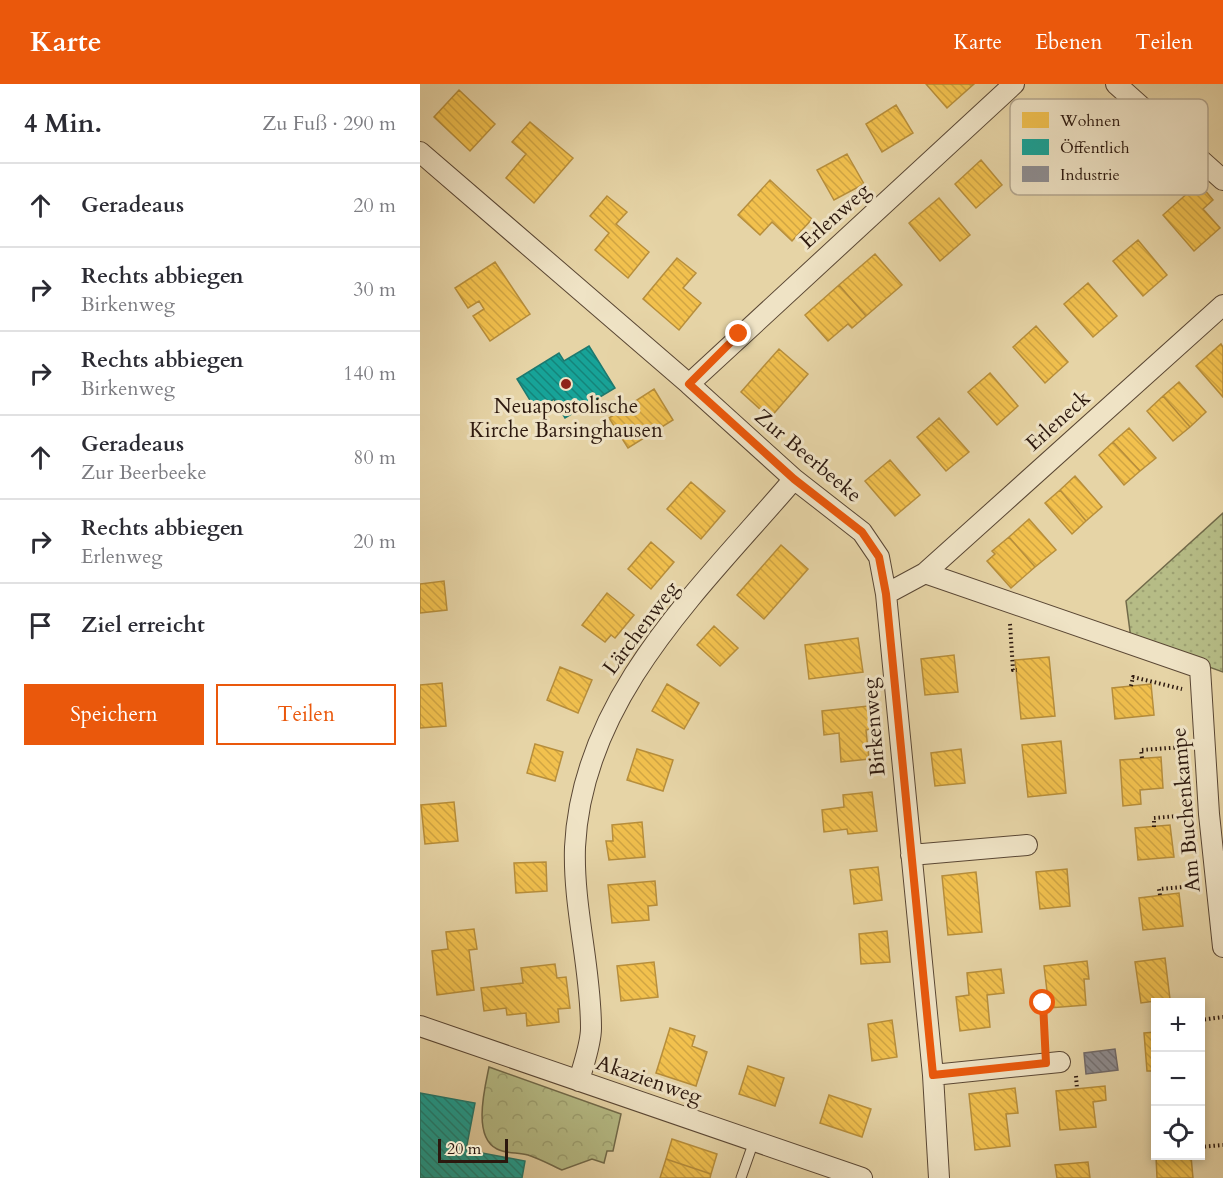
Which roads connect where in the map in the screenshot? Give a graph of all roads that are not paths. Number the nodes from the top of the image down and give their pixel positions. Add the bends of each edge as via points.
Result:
1 (1014, 84) edge
2 (1116, 84) edge
3 (1133, 99) edge
4 (420, 152) edge
5 (1208, 167) edge
6 (1223, 180) edge
7 (1223, 305) edge
8 (689, 384) junction
9 (794, 479) junction
10 (925, 573) junction
11 (886, 594) junction
12 (1027, 845) dead end
13 (911, 855) junction
14 (1223, 947) edge
15 (420, 1026) edge
16 (1053, 1063) road end
17 (933, 1075) junction
18 (579, 1081) junction
19 (754, 1141) junction
20 (741, 1178) edge
21 (862, 1178) edge
22 (939, 1178) edge

1 - 8 street, Erlenweg
2 - 3 street
4 - 8 street, Zur Beerbeeke
5 - 6 street
7 - 10 street, Erleneck
8 - 9 street, Zur Beerbeeke
9 - 11 street, Zur Beerbeeke via 862,532 879,557
9 - 18 street, Lärchenweg via 657,640 627,684 603,732 583,789 575,846 576,895 591,1030
10 - 11 street
10 - 14 street, Am Buchenkampe via 1200,668 1203,746
11 - 13 street, Birkenweg
12 - 13 street
13 - 17 street, Birkenweg
15 - 18 street, Akazienweg
16 - 17 street
17 - 22 street, Birkenweg
18 - 19 street, Akazienweg
19 - 20 lane
19 - 21 street, Akazienweg

